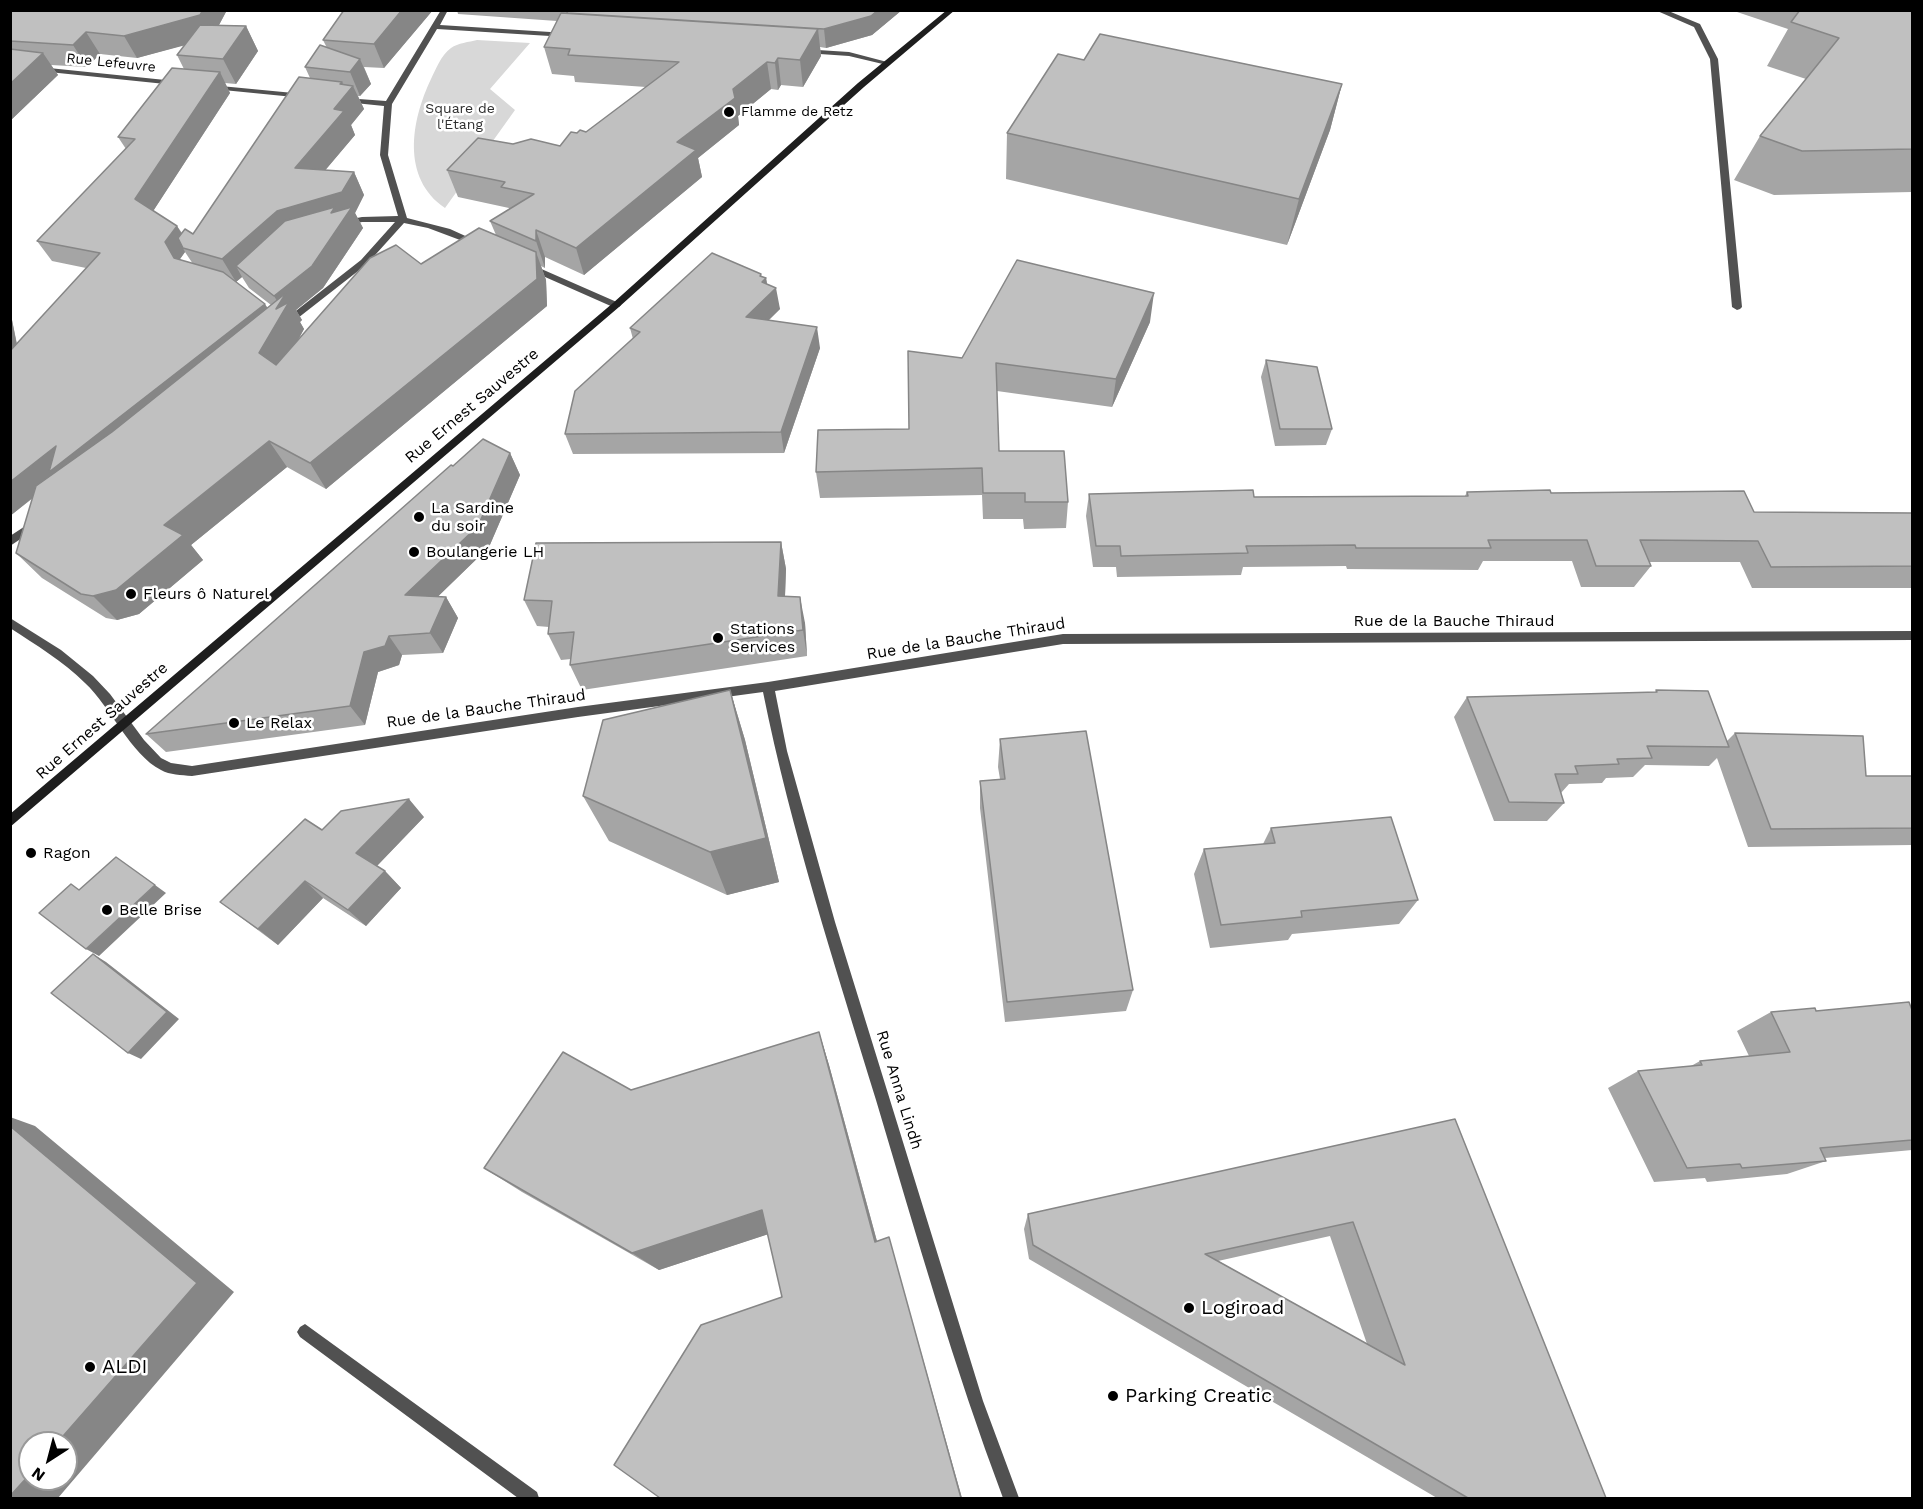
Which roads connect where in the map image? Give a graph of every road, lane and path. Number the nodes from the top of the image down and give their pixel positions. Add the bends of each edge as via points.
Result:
1 (445, 10) edge
2 (952, 10) edge
3 (1658, 10) edge
4 (436, 27) junction
5 (575, 36) edge
6 (801, 51) edge
7 (887, 63) junction
8 (10, 66) edge
9 (184, 84) edge
10 (206, 86) edge
11 (309, 96) edge
12 (332, 99) edge
13 (388, 104) junction
14 (403, 218) junction
15 (333, 227) edge
16 (491, 250) edge
17 (521, 263) edge
18 (616, 305) junction
19 (1737, 307) dead end
20 (276, 316) edge
21 (285, 323) junction
22 (276, 331) edge
23 (38, 522) edge
24 (10, 542) edge
25 (10, 622) edge
26 (1912, 636) edge
27 (768, 687) junction
28 (126, 722) junction
29 (10, 822) edge
30 (305, 1332) dead end
31 (531, 1498) edge
32 (1011, 1498) edge

1 - 4 street
2 - 7 main road, Rue Ernest Sauvestre
3 - 19 street via 1697,26 1714,59
4 - 5 street
4 - 13 street
6 - 7 street via 849,54
7 - 18 main road, Rue Ernest Sauvestre
8 - 9 street, Rue Lefeuvre
10 - 11 street
12 - 13 street
13 - 14 street via 384,155
14 - 15 street via 353,221
14 - 16 street via 451,232
14 - 21 street via 364,262
17 - 18 street
18 - 28 main road, Rue Ernest Sauvestre
20 - 21 street
21 - 22 street
23 - 24 street
25 - 28 street, Rue de la Bauche Thiraud via 74,666
26 - 27 street, Rue de la Bauche Thiraud via 1063,639
27 - 28 street, Rue de la Bauche Thiraud via 192,771 164,766 148,755
27 - 32 street, Rue Anna Lindh via 781,751 832,933 975,1401
28 - 29 main road, Rue Ernest Sauvestre
30 - 31 street

